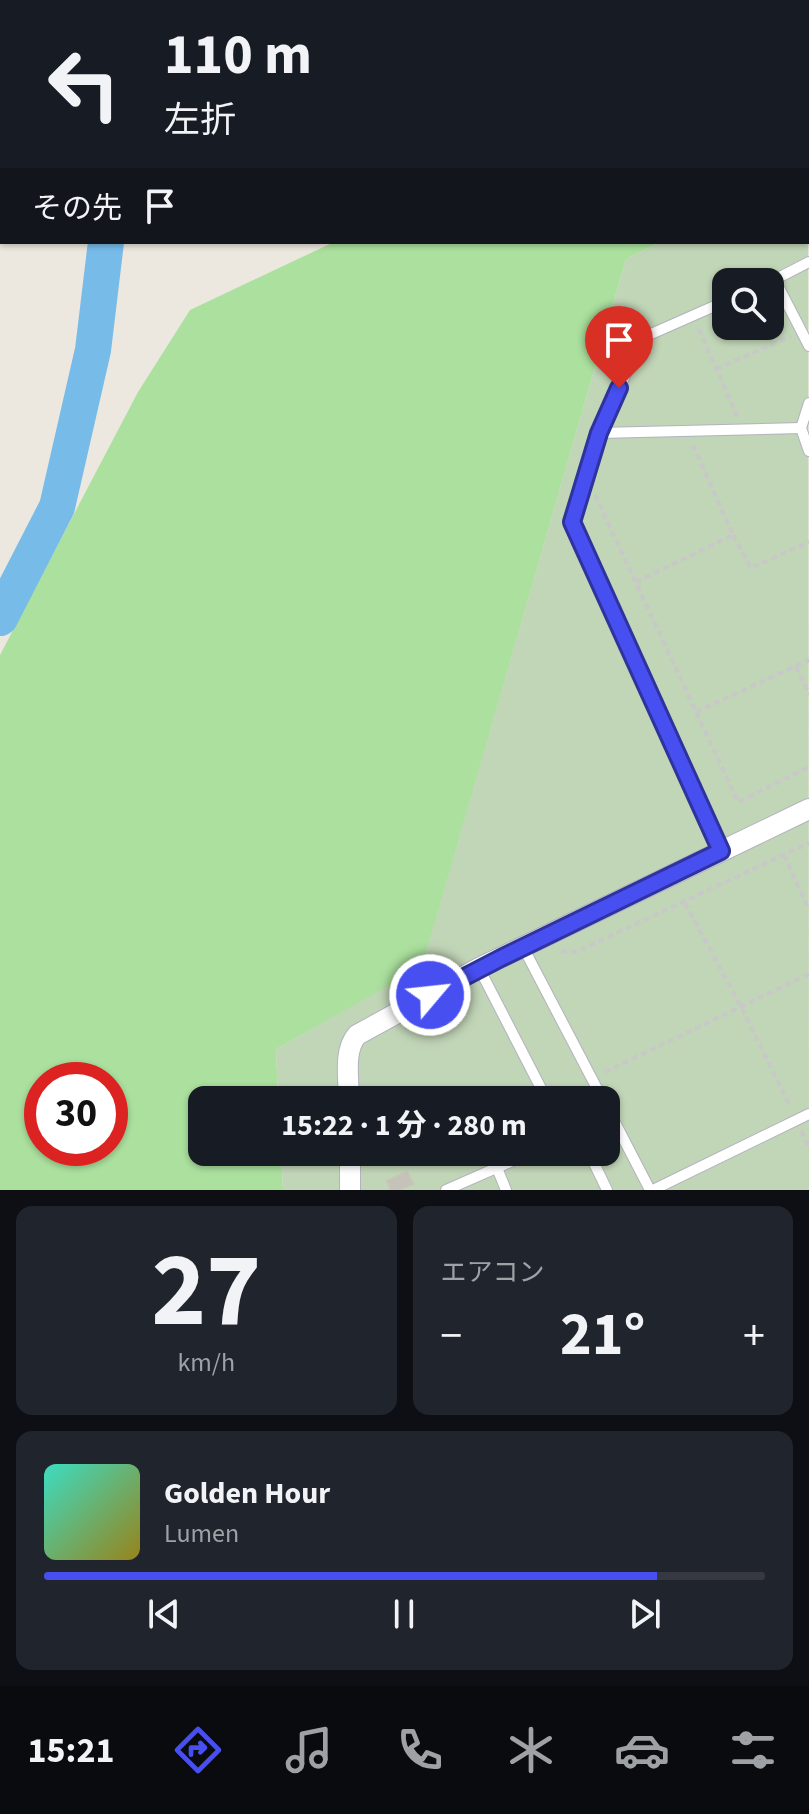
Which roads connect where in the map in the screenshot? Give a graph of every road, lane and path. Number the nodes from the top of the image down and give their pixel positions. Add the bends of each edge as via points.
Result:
1 (809, 262) edge
2 (784, 275) edge
3 (784, 301) edge
4 (712, 307) edge
5 (693, 316) junction
6 (801, 332) junction
7 (809, 346) edge
8 (716, 369) junction
9 (809, 403) edge
10 (801, 428) junction
11 (743, 430) junction
12 (686, 431) junction
13 (599, 433) junction
14 (809, 451) edge
15 (586, 476) junction
16 (733, 535) junction
17 (809, 542) edge
18 (636, 582) junction
19 (809, 660) edge
20 (796, 666) junction
21 (809, 695) edge
22 (696, 712) junction
23 (809, 767) edge
24 (809, 809) edge
25 (809, 843) edge
26 (721, 851) junction
27 (784, 855) junction
28 (684, 902) junction
29 (809, 910) edge
30 (523, 947) junction
31 (479, 968) junction
32 (809, 974) edge
33 (741, 1007) junction
34 (592, 1079) junction
35 (349, 1086) edge
36 (540, 1086) edge
37 (596, 1086) edge
38 (809, 1114) edge
39 (796, 1120) junction
40 (620, 1131) edge
41 (809, 1147) edge
42 (350, 1166) edge
43 (502, 1166) edge
44 (595, 1166) edge
45 (497, 1168) junction
46 (350, 1190) edge
47 (446, 1190) edge
48 (506, 1190) edge
49 (607, 1190) edge
50 (651, 1190) edge

1 - 2 lane
3 - 6 lane
4 - 5 lane
5 - 8 path
5 - 13 lane via 642,338
6 - 7 lane
6 - 8 path
8 - 11 path
9 - 10 lane
10 - 11 lane
10 - 14 lane
11 - 12 lane
12 - 13 lane
12 - 16 path
13 - 15 lane
15 - 18 path
15 - 26 lane via 572,522
16 - 17 path via 751,568
16 - 18 path
18 - 22 path
19 - 20 path
20 - 21 path
20 - 22 path
22 - 23 path via 738,802
24 - 26 street
25 - 27 path
26 - 30 street
27 - 28 path
27 - 29 path
28 - 30 path via 576,952
28 - 33 path
30 - 31 street
30 - 34 lane
31 - 35 street via 357,1035 349,1050
31 - 36 lane
32 - 33 path
33 - 34 path
33 - 39 path
34 - 37 lane
38 - 39 lane
39 - 41 path
39 - 50 lane
40 - 50 lane
42 - 46 street
43 - 45 lane
44 - 49 lane
45 - 47 lane
45 - 48 lane

